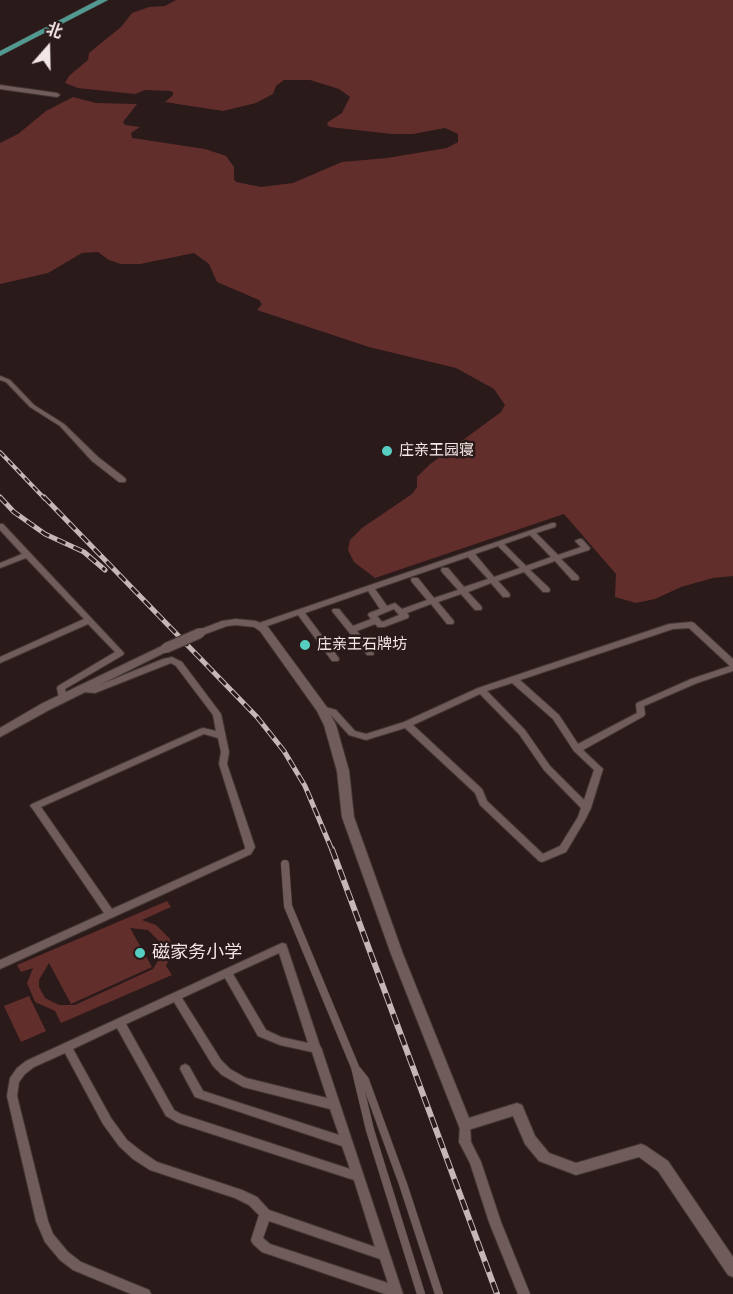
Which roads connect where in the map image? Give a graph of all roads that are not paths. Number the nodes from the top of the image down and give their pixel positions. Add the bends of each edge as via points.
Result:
1 (104, 0) edge
2 (0, 54) edge
3 (0, 87) edge
4 (57, 95) dead end
5 (0, 378) edge
6 (122, 480) dead end
7 (552, 525) dead end
8 (0, 526) edge
9 (531, 532) junction
10 (579, 542) dead end
11 (499, 543) junction
12 (470, 554) junction
13 (27, 555) junction
14 (556, 559) junction
15 (0, 566) edge
16 (525, 569) junction
17 (445, 570) dead end
18 (575, 578) dead end
19 (414, 580) dead end
20 (493, 580) junction
21 (370, 588) junction
22 (546, 590) dead end
23 (463, 591) junction
24 (506, 595) dead end
25 (432, 601) junction
26 (478, 608) dead end
27 (385, 610) junction
28 (336, 611) dead end
29 (300, 612) junction
30 (401, 612) junction
31 (89, 620) junction
32 (377, 620) junction
33 (450, 622) dead end
34 (259, 626) junction
35 (352, 630) junction
36 (369, 653) dead end
37 (335, 659) dead end
38 (0, 660) edge
39 (733, 666) edge
40 (513, 679) junction
41 (83, 689) junction
42 (481, 690) junction
43 (63, 698) junction
44 (322, 709) junction
45 (407, 724) junction
46 (0, 733) edge
47 (222, 736) junction
48 (578, 749) junction
49 (586, 808) junction
50 (285, 864) dead end
51 (110, 914) junction
52 (0, 964) edge
53 (227, 973) junction
54 (176, 997) junction
55 (120, 1023) junction
56 (67, 1047) junction
57 (317, 1049) junction
58 (355, 1067) junction
59 (185, 1068) dead end
60 (335, 1105) junction
61 (465, 1125) junction
62 (348, 1143) junction
63 (358, 1177) junction
64 (265, 1214) junction
65 (384, 1255) junction
66 (733, 1270) edge
67 (396, 1293) edge
68 (145, 1294) edge
69 (421, 1294) edge
70 (439, 1294) edge
71 (524, 1294) edge

1 - 2 highway
3 - 4 street
5 - 6 street via 62,425
7 - 9 street
8 - 13 street
9 - 11 street
9 - 14 street
10 - 14 street via 586,548
11 - 12 street
11 - 16 street
12 - 20 street
12 - 21 street
13 - 15 street
13 - 31 street
14 - 16 street
14 - 18 street
16 - 20 street
16 - 22 street
17 - 23 street
19 - 25 street
20 - 23 street
20 - 24 street
21 - 27 street
21 - 29 street
23 - 25 street
23 - 26 street
25 - 30 street
25 - 33 street
27 - 30 street via 395,606
27 - 32 street via 372,615
28 - 35 street
29 - 34 street
29 - 37 street
30 - 32 street via 405,616 381,625
31 - 38 street
31 - 43 street via 120,653 61,688
32 - 35 street
34 - 41 street, bridge via 226,623
34 - 44 street
35 - 36 street
39 - 40 street via 692,626 672,626
39 - 48 street via 640,705 641,714
40 - 42 street
40 - 48 street via 556,717
41 - 43 street
41 - 47 street via 95,690 172,660 210,702
42 - 45 street
42 - 49 street via 522,732 546,768
43 - 46 street
44 - 45 street via 333,712 352,733 366,737
44 - 61 street via 343,771 348,817
45 - 49 street via 542,858 563,849
47 - 51 street via 223,764 250,847 248,851
47 - 51 street via 202,731 35,806
48 - 49 street via 599,769
50 - 58 street via 288,906
51 - 52 street
53 - 54 street
53 - 57 street via 262,1033
53 - 57 street via 282,947
54 - 55 street
54 - 60 street via 226,1072 243,1082
55 - 56 street
55 - 63 street via 170,1113
56 - 64 street via 107,1122 123,1143 154,1166 229,1190 253,1201
56 - 68 street via 25,1067 13,1086 12,1096 45,1230 69,1261
57 - 60 street
58 - 69 street via 369,1130
58 - 70 street via 365,1080
59 - 62 street via 199,1094
60 - 62 street
61 - 66 street via 517,1108 530,1140 544,1157 576,1168 641,1150 663,1166
61 - 71 street via 465,1142
62 - 63 street
63 - 65 street
64 - 65 street
64 - 67 street via 257,1240 266,1248
65 - 67 street

